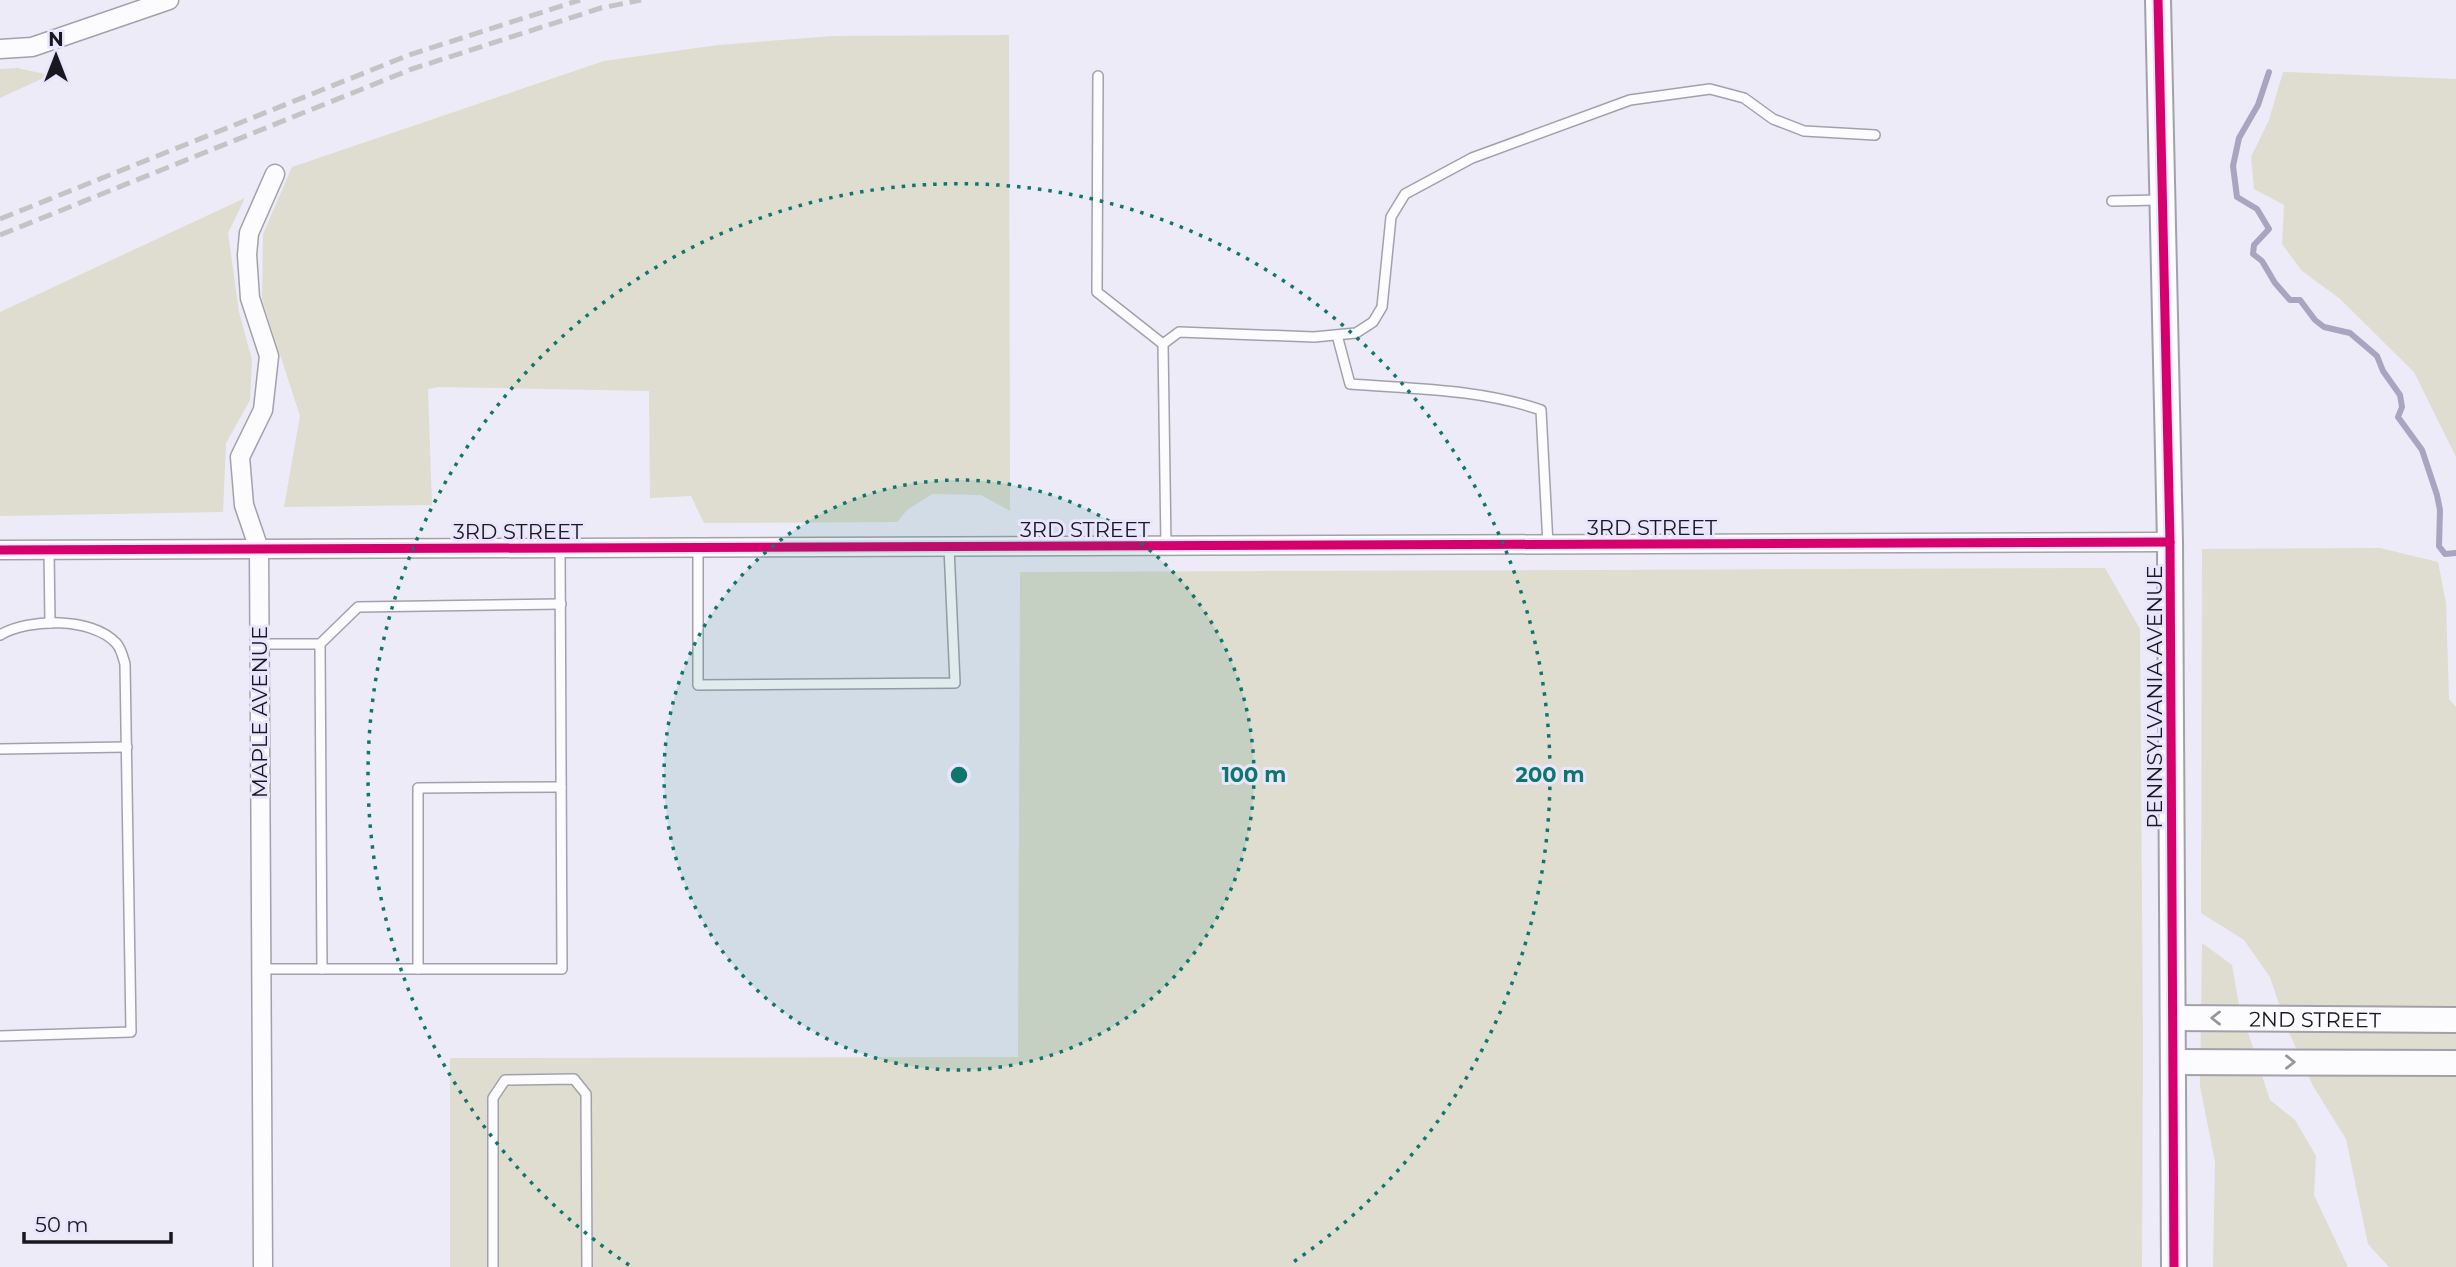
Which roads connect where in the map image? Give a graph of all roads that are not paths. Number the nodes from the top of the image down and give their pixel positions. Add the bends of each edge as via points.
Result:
1 (169, 0) edge
2 (2158, 0) edge
3 (0, 49) edge
4 (1098, 76) dead end
5 (1875, 135) dead end
6 (275, 174) dead end
7 (2163, 200) junction
8 (2112, 201) dead end
9 (1337, 335) junction
10 (1163, 344) junction
11 (2170, 542) junction
12 (1548, 545) junction
13 (1166, 546) junction
14 (949, 547) junction
15 (560, 548) junction
16 (698, 548) junction
17 (258, 549) junction
18 (0, 550) edge
19 (49, 550) junction
20 (561, 604) junction
21 (50, 623) junction
22 (0, 635) edge
23 (259, 644) junction
24 (320, 644) junction
25 (127, 747) junction
26 (0, 749) edge
27 (561, 787) junction
28 (261, 969) junction
29 (322, 969) junction
30 (418, 969) junction
31 (2173, 1018) junction
32 (2456, 1020) edge
33 (0, 1036) edge
34 (2173, 1062) junction
35 (2456, 1063) edge
36 (263, 1267) edge
37 (493, 1267) edge
38 (587, 1267) edge
39 (2174, 1267) edge

1 - 3 street via 32,47
2 - 7 street, PENNSYLVANIA AVENUE
4 - 10 lane via 1097,292
5 - 9 lane via 1804,131 1773,119 1744,98 1710,89 1630,100 1472,158 1405,194 1391,217 1382,307 1373,322 1356,333
6 - 17 street, MAPLE AVENUE via 249,233 247,255 250,298 269,356 263,410 240,457 244,505
7 - 8 lane
7 - 11 street, PENNSYLVANIA AVENUE
9 - 10 lane via 1179,332
9 - 12 lane via 1350,384 1462,393 1541,410
10 - 13 lane
11 - 12 street, 3RD STREET
11 - 31 street, PENNSYLVANIA AVENUE
12 - 13 street, 3RD STREET
13 - 14 street, 3RD STREET
14 - 16 street, 3RD STREET
14 - 16 lane via 955,683 698,685
15 - 16 street, 3RD STREET
15 - 17 street, 3RD STREET
15 - 20 lane
17 - 19 street, 3RD STREET
17 - 23 street, MAPLE AVENUE
18 - 19 street, 3RD STREET
19 - 21 lane
20 - 24 lane via 358,607
20 - 27 lane
21 - 22 lane
21 - 25 lane via 81,624 118,644 125,664
23 - 24 lane
23 - 28 street, MAPLE AVENUE
24 - 29 lane
25 - 26 lane
25 - 33 lane via 131,1032
27 - 30 lane via 418,788
27 - 30 lane via 562,969
28 - 29 lane
28 - 36 street, MAPLE AVENUE
29 - 30 lane
32 -> 31 street, 2ND STREET
31 - 34 street, PENNSYLVANIA AVENUE
34 -> 35 street, 2ND STREET
34 - 39 street, PENNSYLVANIA AVENUE
37 - 38 lane via 493,1098 505,1080 574,1079 586,1094

